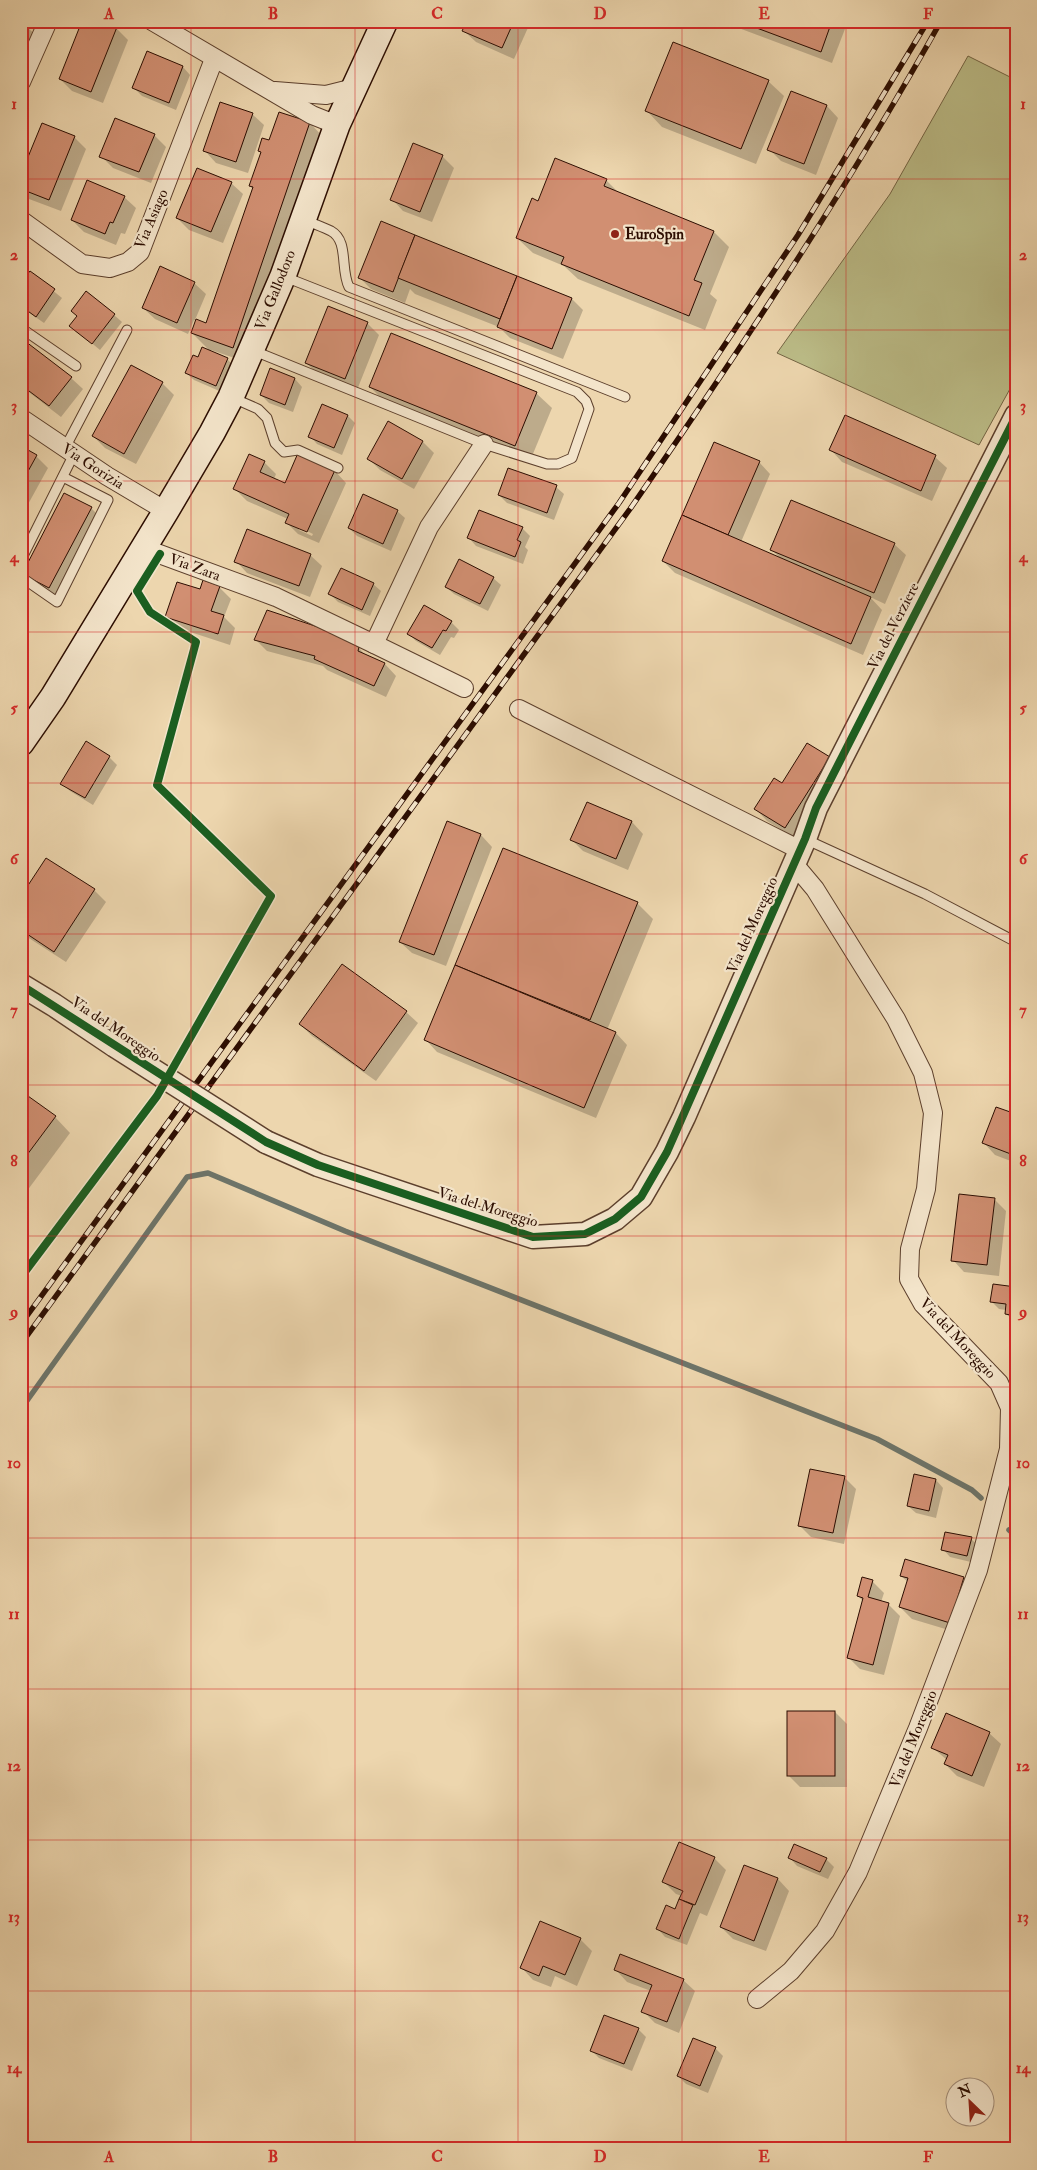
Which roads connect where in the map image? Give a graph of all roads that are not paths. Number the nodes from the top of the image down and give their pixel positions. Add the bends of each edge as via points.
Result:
1 (48, 21) edge
2 (152, 21) edge
3 (385, 21) edge
4 (214, 59) junction
5 (21, 82) edge
6 (354, 88) junction
7 (268, 90) junction
8 (337, 125) junction
9 (302, 219) junction
10 (21, 220) edge
11 (282, 276) junction
12 (21, 328) edge
13 (127, 330) dead end
14 (252, 350) junction
15 (76, 366) dead end
16 (230, 397) junction
17 (625, 397) dead end
18 (1016, 416) edge
19 (21, 418) edge
20 (484, 444) junction
21 (70, 451) junction
22 (338, 468) dead end
23 (63, 477) junction
24 (166, 511) junction
25 (143, 548) junction
26 (21, 560) edge
27 (21, 577) edge
28 (374, 644) junction
29 (464, 688) dead end
30 (519, 709) dead end
31 (21, 743) edge
32 (800, 851) junction
33 (1016, 942) edge
34 (21, 985) edge
35 (757, 1999) dead end

1 - 5 street
2 - 4 street
3 - 6 main road, Via Gallodoro
4 - 7 street
4 - 10 street, Via Asiago via 140,252 128,262 110,268 82,264
6 - 7 street via 326,94
6 - 8 main road, Via Gallodoro
7 - 8 street
8 - 9 main road, Via Gallodoro
9 - 11 main road, Via Gallodoro
9 - 17 lane via 333,232 340,239 349,287
11 - 14 main road, Via Gallodoro
11 - 20 lane via 577,392 586,401 589,410 572,458 566,461 547,464
12 - 15 lane
13 - 21 lane
14 - 16 main road, Via Gallodoro
14 - 20 lane
16 - 22 lane via 258,409 267,418 274,443 284,452 298,450
16 - 24 main road, Via Gallodoro
18 - 32 street, Via del Verziere via 816,808
19 - 21 street, Via Gorizia
20 - 28 street via 429,527
21 - 23 lane
21 - 24 street, Via Gorizia
23 - 26 lane
23 - 27 lane via 108,500 57,602
24 - 25 main road, Via Gallodoro
25 - 28 street, Via Zara via 276,597
25 - 31 main road via 53,697
28 - 29 street, Via Zara
30 - 32 street, Via del Moreggio
32 - 33 lane, Via del Moreggio via 925,894
32 - 34 street, Via del Moreggio, bridge via 668,1152 641,1197 615,1220 585,1234 533,1237 318,1165 266,1142
32 - 35 street, Via del Moreggio via 815,889 896,1019 924,1073 933,1113 926,1189 910,1249 909,1279 923,1304 999,1383 1010,1408 1009,1449 978,1570 918,1728 858,1872 825,1931 791,1971

